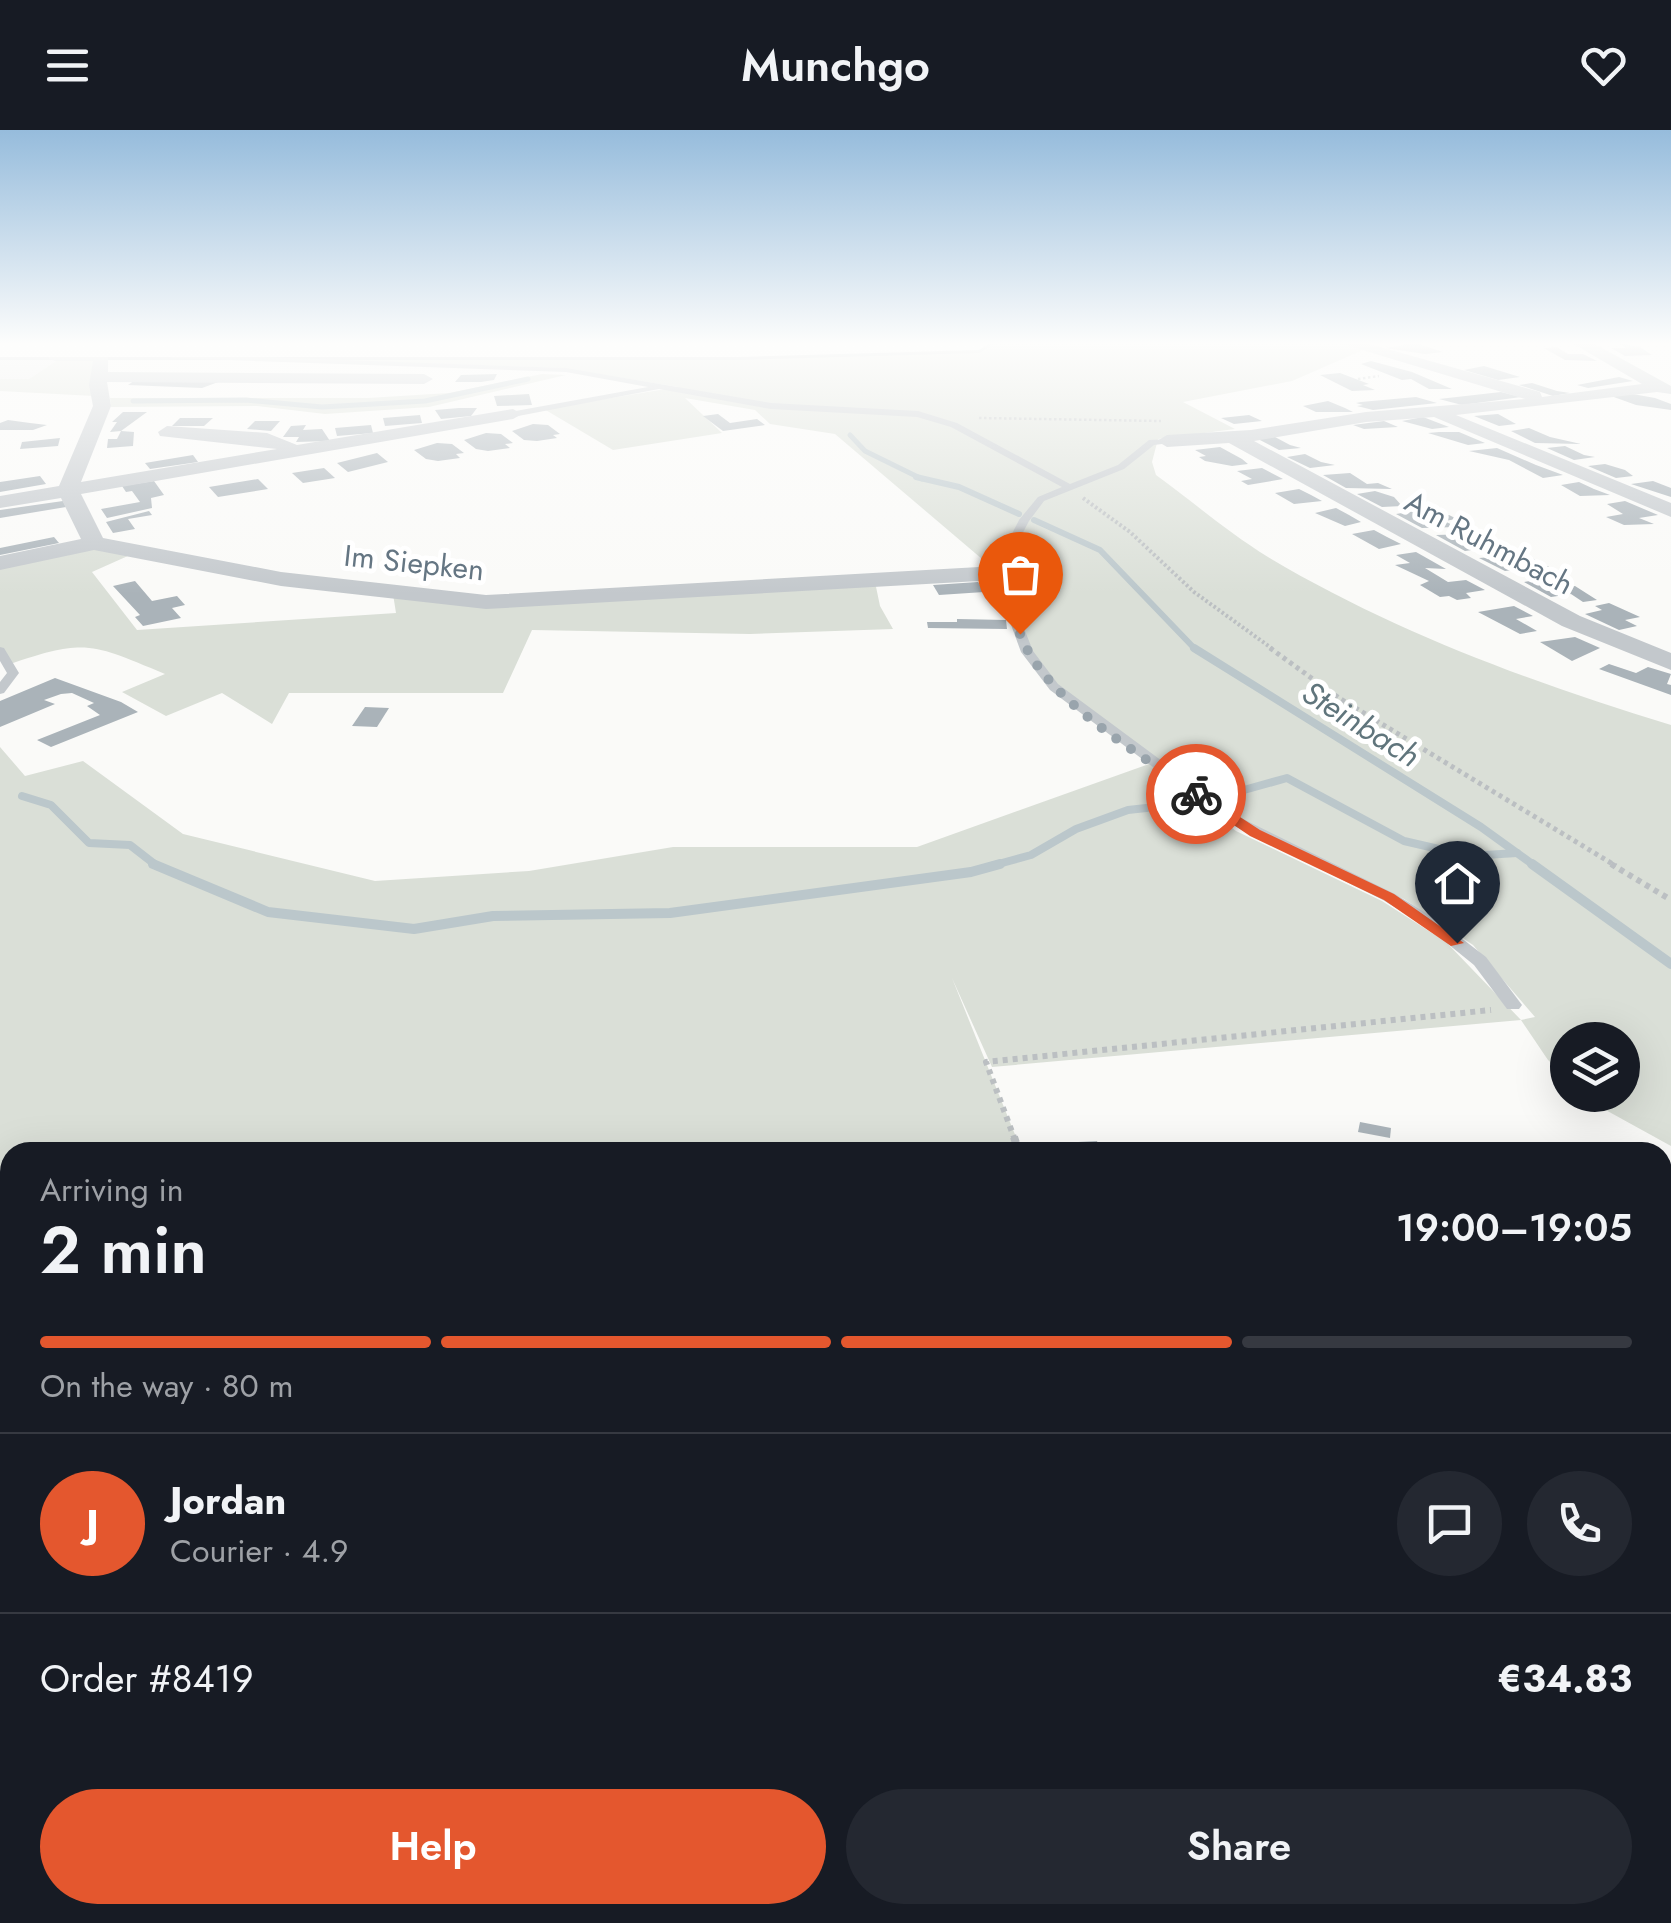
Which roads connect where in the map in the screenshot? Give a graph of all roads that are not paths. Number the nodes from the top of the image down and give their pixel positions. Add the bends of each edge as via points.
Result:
1 (91, 427) edge
2 (439, 427) edge
3 (955, 427) edge
4 (1298, 427) edge
5 (1482, 427) edge
6 (167, 432) dead end
7 (1232, 437) junction
8 (1167, 441) joint
9 (298, 454) junction
10 (1068, 486) junction
11 (68, 490) junction
12 (0, 502) edge
13 (1671, 511) edge
14 (94, 544) junction
15 (0, 563) edge
16 (997, 572) junction
17 (0, 651) edge
18 (1671, 662) edge
19 (0, 690) edge
20 (1513, 1005) road end

1 - 11 street
2 - 9 street
3 - 10 lane
4 - 7 street
5 - 13 street
6 - 9 street via 267,439
7 - 8 street
7 - 18 street, Am Ruhmbach via 1571,620
8 - 10 lane via 1152,442 1121,466
9 - 11 street
10 - 16 lane via 1034,506
11 - 12 street
11 - 14 street
14 - 15 street
14 - 16 street, Im Siepken via 281,578 486,602
16 - 20 lane via 1027,652 1054,688 1218,810 1433,924 1480,961
17 - 19 lane via 12,673

